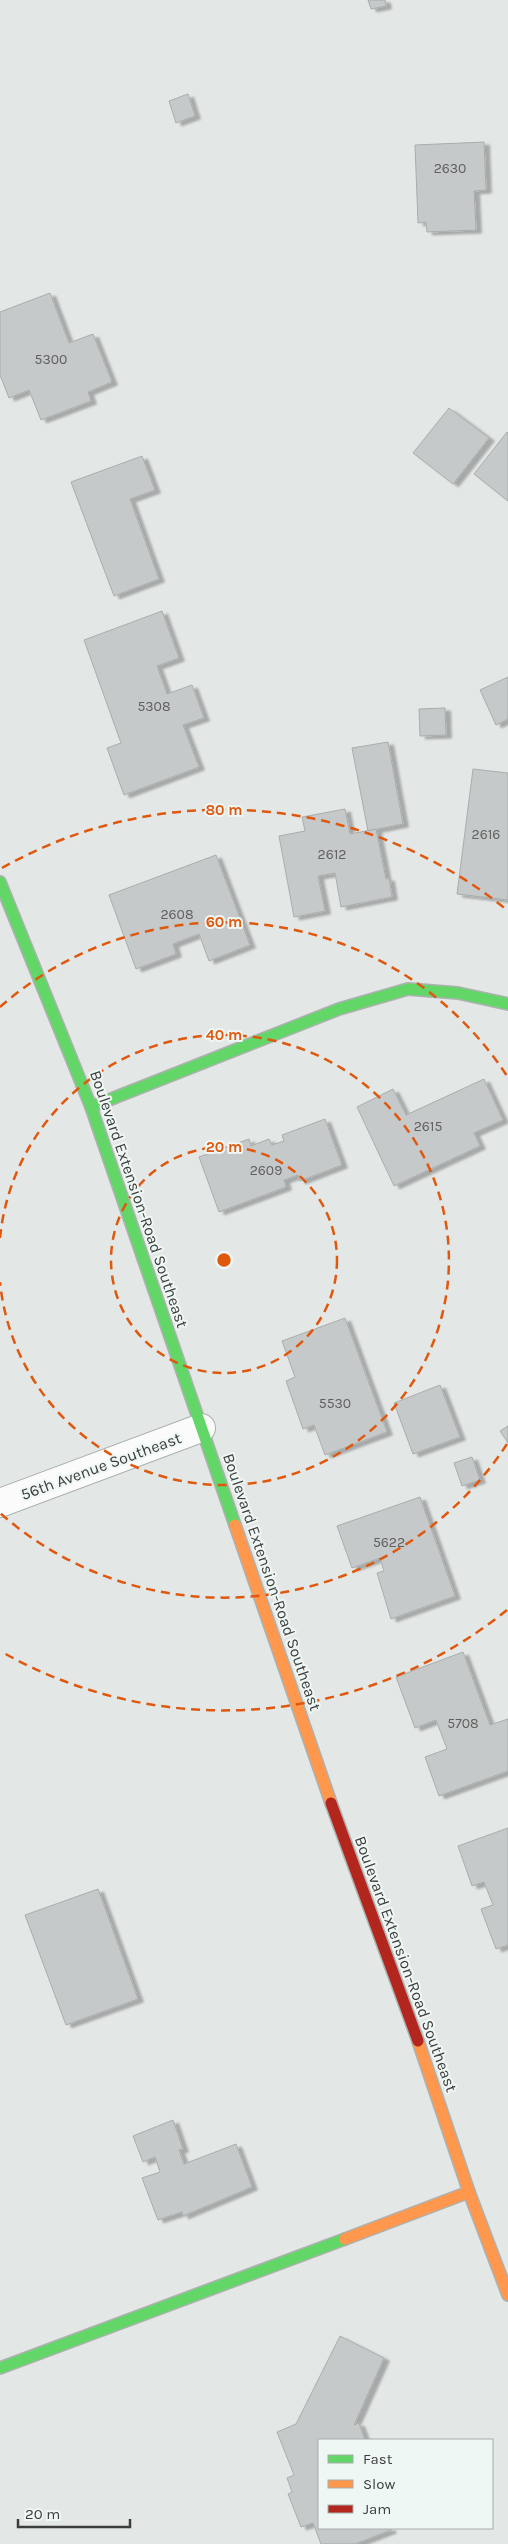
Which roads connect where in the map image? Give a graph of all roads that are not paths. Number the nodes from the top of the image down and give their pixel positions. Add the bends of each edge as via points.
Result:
1 (2, 891) edge
2 (508, 1004) edge
3 (91, 1107) junction
4 (201, 1428) junction
5 (0, 1503) edge
6 (469, 2192) junction
7 (508, 2295) edge
8 (0, 2368) edge

1 - 3 street, Boulevard Extension-Road Southeast
2 - 3 street via 458,993 408,989 339,1009
3 - 4 street, Boulevard Extension-Road Southeast
4 - 5 street, 56th Avenue Southeast
4 - 6 street, Boulevard Extension-Road Southeast via 352,1865 410,2016
6 - 7 street, Boulevard Extension-Road Southeast
6 - 8 street

